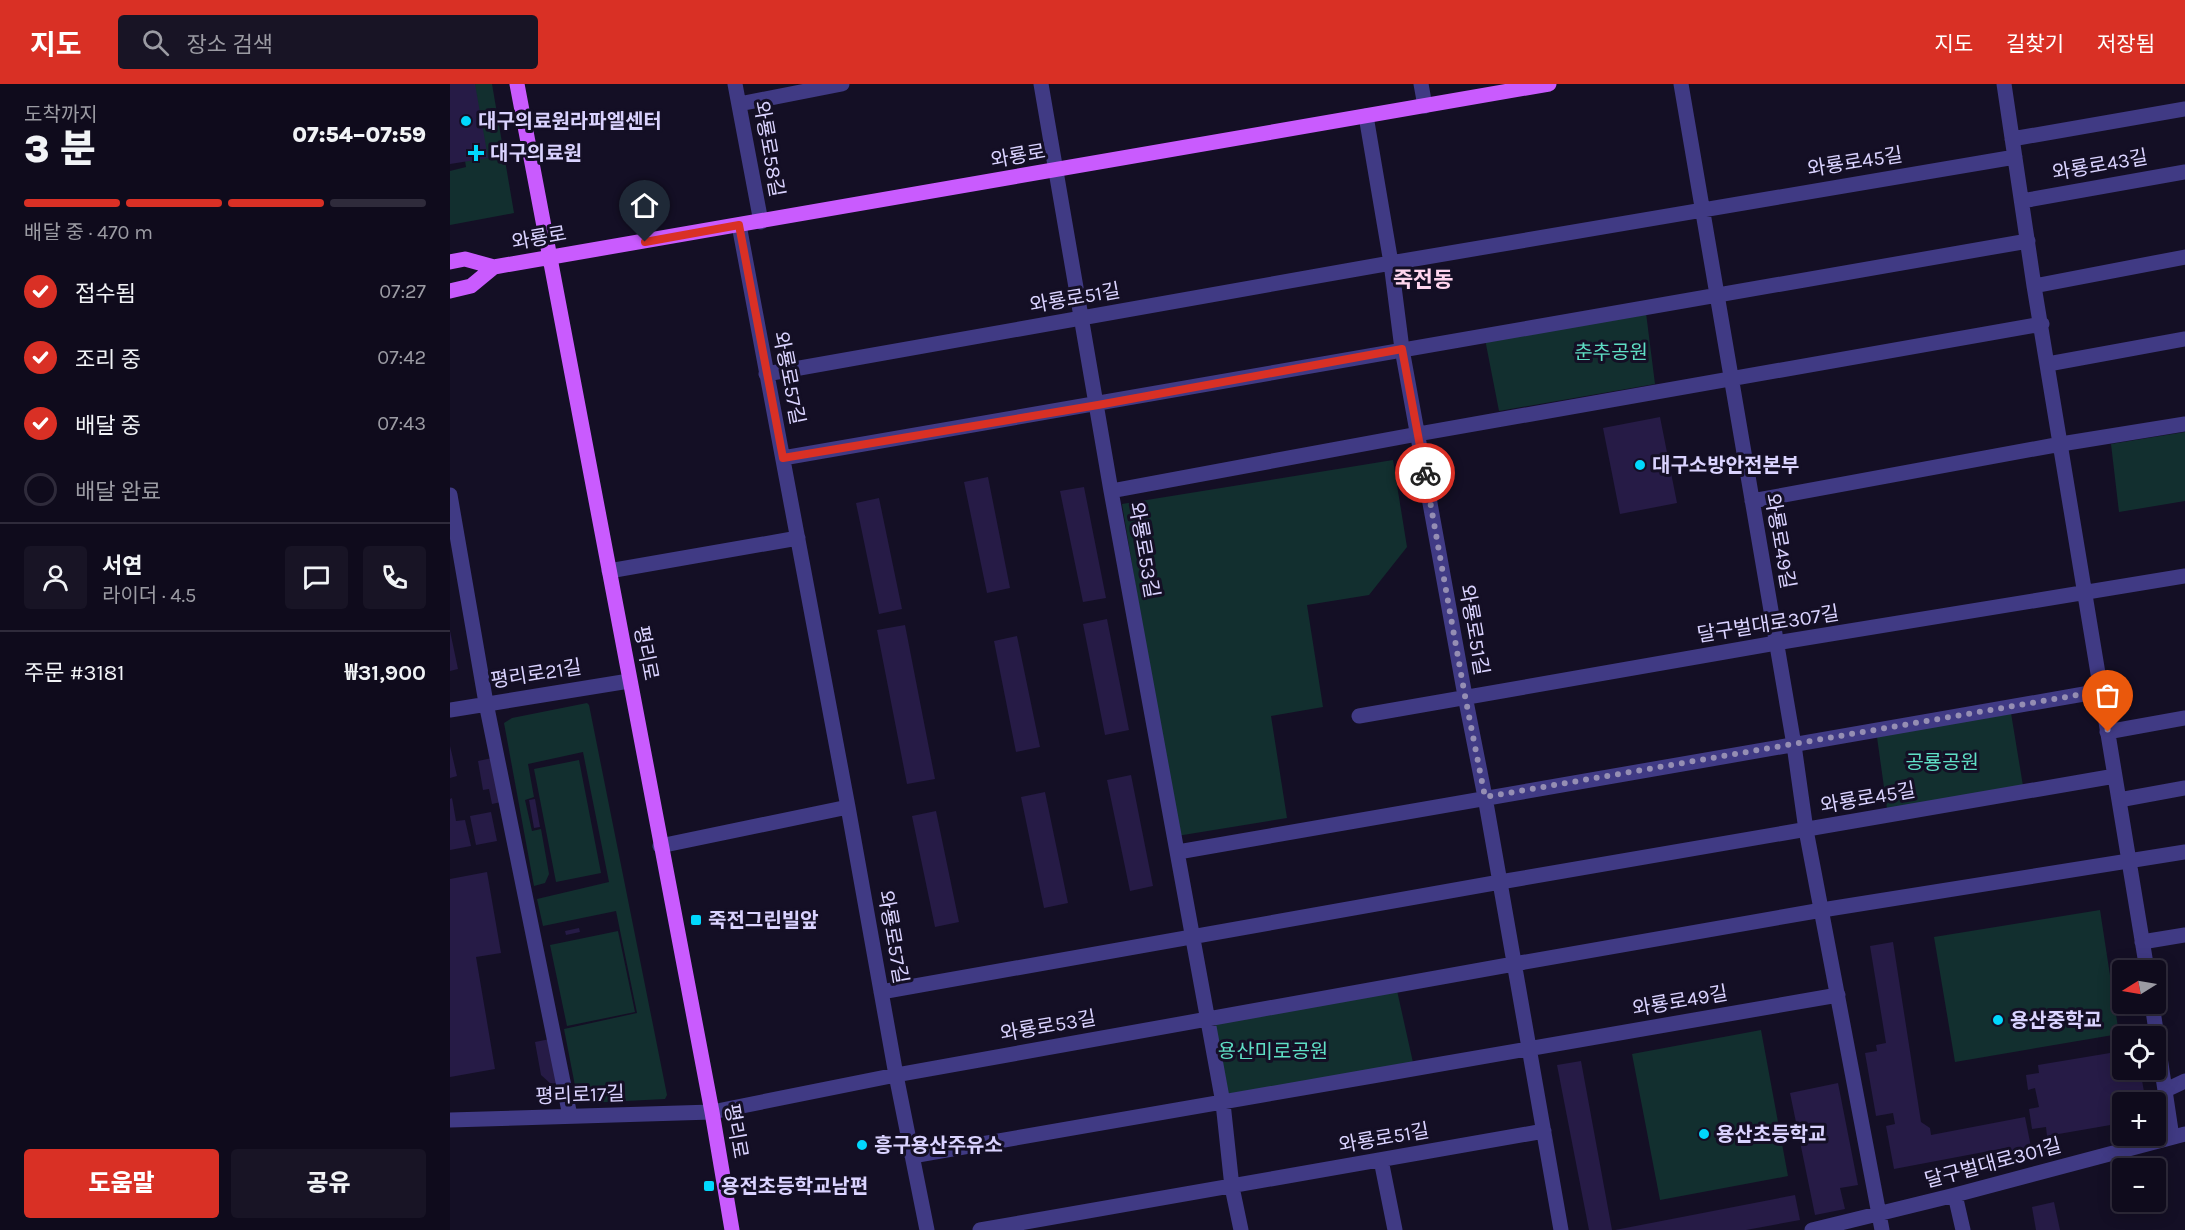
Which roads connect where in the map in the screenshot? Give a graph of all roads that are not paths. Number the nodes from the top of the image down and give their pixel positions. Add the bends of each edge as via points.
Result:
1 (517, 84) edge
2 (735, 84) edge
3 (842, 84) edge
4 (1041, 84) edge
5 (1422, 84) edge
6 (1549, 84) edge
7 (1681, 84) edge
8 (2004, 84) edge
9 (739, 104) junction
10 (1425, 106) junction
11 (2185, 109) edge
12 (1366, 116) junction
13 (2012, 140) junction
14 (2015, 157) junction
15 (1056, 170) junction
16 (2185, 172) edge
17 (2022, 201) junction
18 (1701, 209) junction
19 (760, 222) junction
20 (739, 225) junction
21 (2028, 241) junction
22 (2185, 257) edge
23 (550, 258) junction
24 (450, 262) edge
25 (1391, 263) junction
26 (494, 267) junction
27 (2034, 286) junction
28 (450, 291) edge
29 (1716, 293) junction
30 (1082, 318) junction
31 (2042, 324) junction
32 (2185, 339) edge
33 (1402, 349) junction
34 (2048, 364) junction
35 (766, 374) junction
36 (1731, 379) junction
37 (1098, 405) junction
38 (2185, 424) edge
39 (1418, 434) junction
40 (2061, 444) junction
41 (783, 458) junction
42 (1111, 491) junction
43 (450, 495) edge
44 (1752, 501) junction
45 (798, 538) junction
46 (609, 571) junction
47 (2185, 576) edge
48 (2085, 593) junction
49 (1776, 643) junction
50 (630, 681) junction
51 (2101, 691) junction
52 (1465, 696) junction
53 (486, 703) junction
54 (450, 710) edge
55 (1359, 716) dead end
56 (2185, 718) edge
57 (2108, 732) junction
58 (1794, 745) junction
59 (2115, 776) junction
60 (2185, 788) edge
61 (1485, 797) junction
62 (2119, 800) junction
63 (848, 807) junction
64 (1806, 830) junction
65 (660, 846) junction
66 (1178, 852) junction
67 (2185, 852) edge
68 (2128, 861) junction
69 (1500, 882) junction
70 (1822, 910) junction
71 (2185, 935) edge
72 (1193, 937) junction
73 (2142, 942) junction
74 (2145, 960) edge
75 (1514, 964) junction
76 (881, 992) junction
77 (1838, 995) junction
78 (2154, 1014) edge
79 (1208, 1019) junction
80 (1529, 1047) junction
81 (896, 1075) junction
82 (2185, 1081) edge
83 (2166, 1090) junction
84 (1223, 1103) junction
85 (712, 1112) junction
86 (570, 1116) junction
87 (450, 1120) edge
88 (1544, 1131) junction
89 (2179, 1136) edge
90 (912, 1156) junction
91 (1381, 1160) junction
92 (1232, 1187) junction
93 (1955, 1195) junction
94 (1879, 1213) junction
95 (732, 1230) edge
96 (927, 1230) edge
97 (980, 1230) edge
98 (1241, 1230) edge
99 (1395, 1230) edge
100 (1561, 1230) edge
101 (1812, 1230) edge
102 (1882, 1230) edge
103 (1963, 1230) edge

1 - 23 main road, 평리로
2 - 9 street, 와룡로58길
3 - 9 street
4 - 15 street, 와룡로53길
5 - 10 street
6 - 10 main road, 와룡로
7 - 18 street, 와룡로49길
8 - 13 street
9 - 19 street, 와룡로58길
10 - 12 main road, 와룡로
11 - 13 street, 와룡로43길
12 - 15 main road, 와룡로
12 - 25 street, 와룡로51길
13 - 14 street
14 - 17 street
14 - 18 street, 와룡로45길
15 - 19 main road, 와룡로
15 - 30 street, 와룡로53길
16 - 17 street, 와룡로43길
17 - 21 street
18 - 25 street
18 - 29 street, 와룡로49길
19 - 20 main road, 와룡로
20 - 23 main road, 와룡로
20 - 35 street, 와룡로57길
21 - 27 street
21 - 29 street
22 - 27 street
23 - 26 main road, 와룡로
23 - 46 main road, 평리로
24 - 26 main road, 와룡로 via 465,259
25 - 30 street, 와룡로51길
25 - 33 street, 와룡로51길
26 - 28 main road, 와룡로 via 471,286
27 - 31 street
29 - 33 street
29 - 36 street, 와룡로49길
30 - 35 street, 와룡로51길
30 - 37 street, 와룡로53길
31 - 34 street
31 - 36 street
32 - 34 street
33 - 37 street
33 - 39 street, 와룡로51길
34 - 40 street
35 - 41 street, 와룡로57길
36 - 39 street
36 - 44 street, 와룡로49길
37 - 41 street
37 - 42 street, 와룡로53길
38 - 40 street
39 - 42 street
39 - 52 street, 와룡로51길
40 - 44 street
40 - 48 street
41 - 45 street, 와룡로57길
42 - 66 street, 와룡로53길
43 - 53 street
44 - 49 street, 와룡로49길
45 - 46 street
45 - 63 street, 와룡로57길
46 - 50 main road, 평리로
47 - 48 street, 달구벌대로307길
48 - 49 street, 달구벌대로307길
48 - 51 street
49 - 52 street, 달구벌대로307길
49 - 58 street, 와룡로49길
50 - 53 street, 평리로21길
50 - 65 main road, 평리로
51 - 57 street
51 - 58 street
52 - 55 street, 달구벌대로307길
52 - 61 street, 와룡로51길
53 - 54 street, 평리로21길
53 - 86 street
56 - 57 street
57 - 59 street
58 - 61 street
58 - 64 street, 와룡로49길
59 - 62 street
59 - 64 street, 와룡로45길
60 - 62 street
61 - 66 street
61 - 69 street, 와룡로51길
62 - 68 street
63 - 65 street
63 - 76 street, 와룡로57길
64 - 69 street
64 - 70 street, 와룡로49길
65 - 85 main road, 평리로
66 - 72 street, 와룡로53길
67 - 68 street
68 - 70 street
68 - 73 street
69 - 72 street
69 - 75 street, 와룡로51길
70 - 75 street
70 - 77 street, 와룡로49길
71 - 73 street
72 - 76 street
72 - 79 street, 와룡로53길
73 - 74 street
75 - 79 street
75 - 80 street, 와룡로51길
76 - 81 street, 와룡로57길
77 - 80 street, 와룡로49길
77 - 94 street, 와룡로49길
78 - 83 street
79 - 81 street, 와룡로53길
79 - 84 street, 와룡로53길
80 - 84 street
80 - 88 street, 와룡로51길
81 - 85 street
81 - 90 street, 와룡로57길
82 - 83 street
83 - 89 street
84 - 90 street
84 - 92 street, 와룡로53길
85 - 86 street, 평리로17길
85 - 95 main road, 평리로
86 - 87 street, 평리로17길
88 - 91 street, 와룡로51길
88 - 100 street, 와룡로51길
89 - 93 street, 달구벌대로301길
90 - 96 street, 와룡로57길
91 - 92 street, 와룡로51길
91 - 99 street
92 - 97 street
92 - 98 street, 와룡로53길
93 - 94 street, 달구벌대로301길
93 - 103 street
94 - 101 street, 달구벌대로301길
94 - 102 street, 와룡로49길

